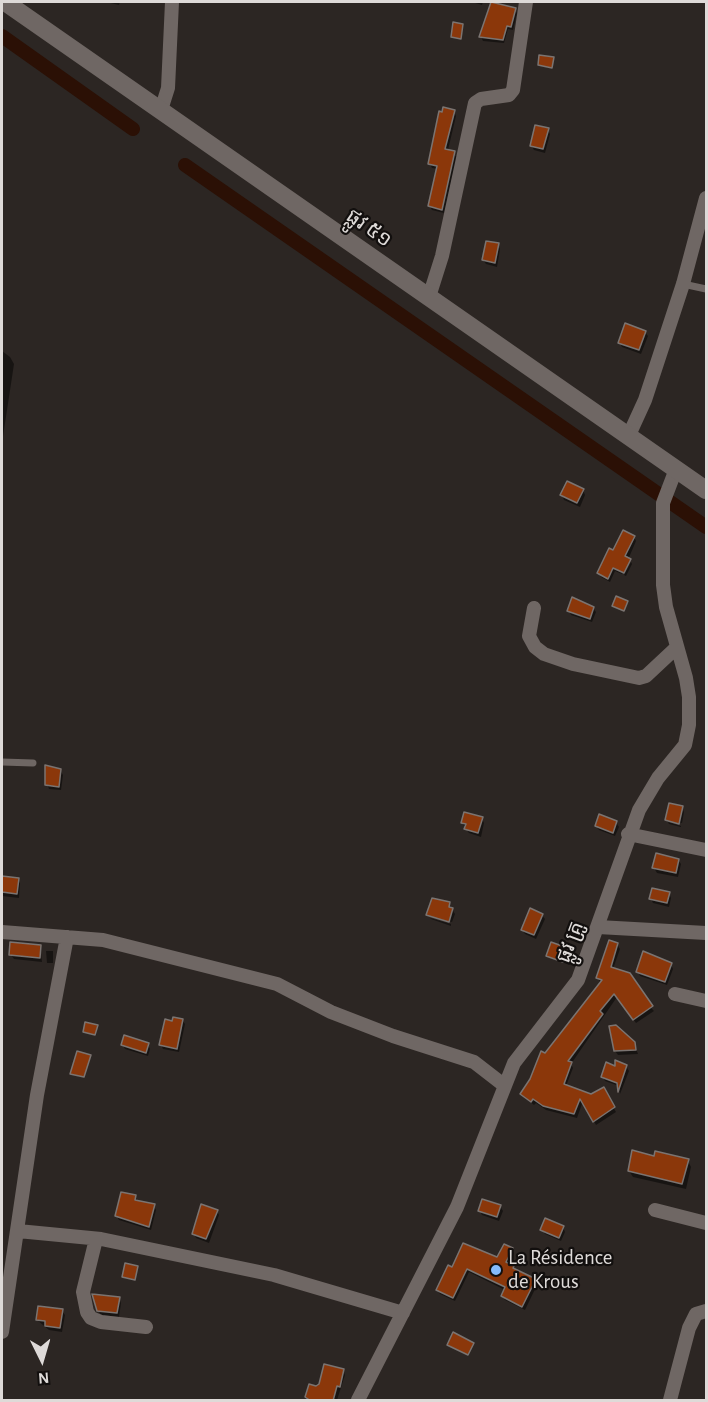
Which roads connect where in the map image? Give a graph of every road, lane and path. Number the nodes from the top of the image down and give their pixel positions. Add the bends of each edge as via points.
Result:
1 (5, 2) edge
2 (172, 2) edge
3 (526, 2) edge
4 (161, 110) junction
5 (706, 198) edge
6 (683, 284) junction
7 (706, 289) edge
8 (429, 297) junction
9 (629, 435) junction
10 (673, 474) junction
11 (706, 489) edge
12 (534, 608) dead end
13 (677, 647) junction
14 (2, 762) edge
15 (33, 763) dead end
16 (628, 834) junction
17 (706, 850) edge
18 (598, 927) junction
19 (2, 932) edge
20 (706, 933) edge
21 (67, 937) junction
22 (675, 994) dead end
23 (706, 1001) edge
24 (505, 1086) junction
25 (655, 1210) dead end
26 (706, 1223) edge
27 (18, 1231) junction
28 (96, 1239) junction
29 (706, 1311) edge
30 (403, 1313) junction
31 (3, 1314) edge
32 (146, 1326) dead end
33 (2, 1332) edge
34 (357, 1401) edge
35 (670, 1401) edge

1 - 4 main road, ផ្លូវ ៥១
2 - 4 street via 168,88
3 - 8 street via 513,90 509,95 475,103 442,256
4 - 8 main road, ផ្លូវ ៥១
5 - 6 street
6 - 7 lane
6 - 9 street via 645,400
8 - 9 main road, ផ្លូវ ៥១
9 - 10 main road, ផ្លូវ ៥១
10 - 11 main road, ផ្លូវ ៥១
10 - 13 street, ផ្លូវ គ្រូ via 663,503 663,594
12 - 13 street via 530,636 535,646 544,654 573,664 639,678
13 - 16 street, ផ្លូវ គ្រូ via 688,697 688,734 678,755 648,793
14 - 15 lane
16 - 17 street
16 - 18 street, ផ្លូវ គ្រូ
18 - 20 street
18 - 24 street, ផ្លូវ គ្រូ via 578,980 520,1053
19 - 21 street
21 - 24 street via 103,940 277,984 331,1012 474,1062
21 - 27 street via 37,1095
22 - 23 street
24 - 30 street, ផ្លូវ គ្រូ via 457,1207
25 - 26 street
27 - 28 street
27 - 31 street
28 - 30 street via 274,1275
28 - 32 street via 83,1292 87,1312 101,1322
29 - 35 street via 696,1314 689,1328
30 - 34 street, ផ្លូវ គ្រូ
31 - 33 street

